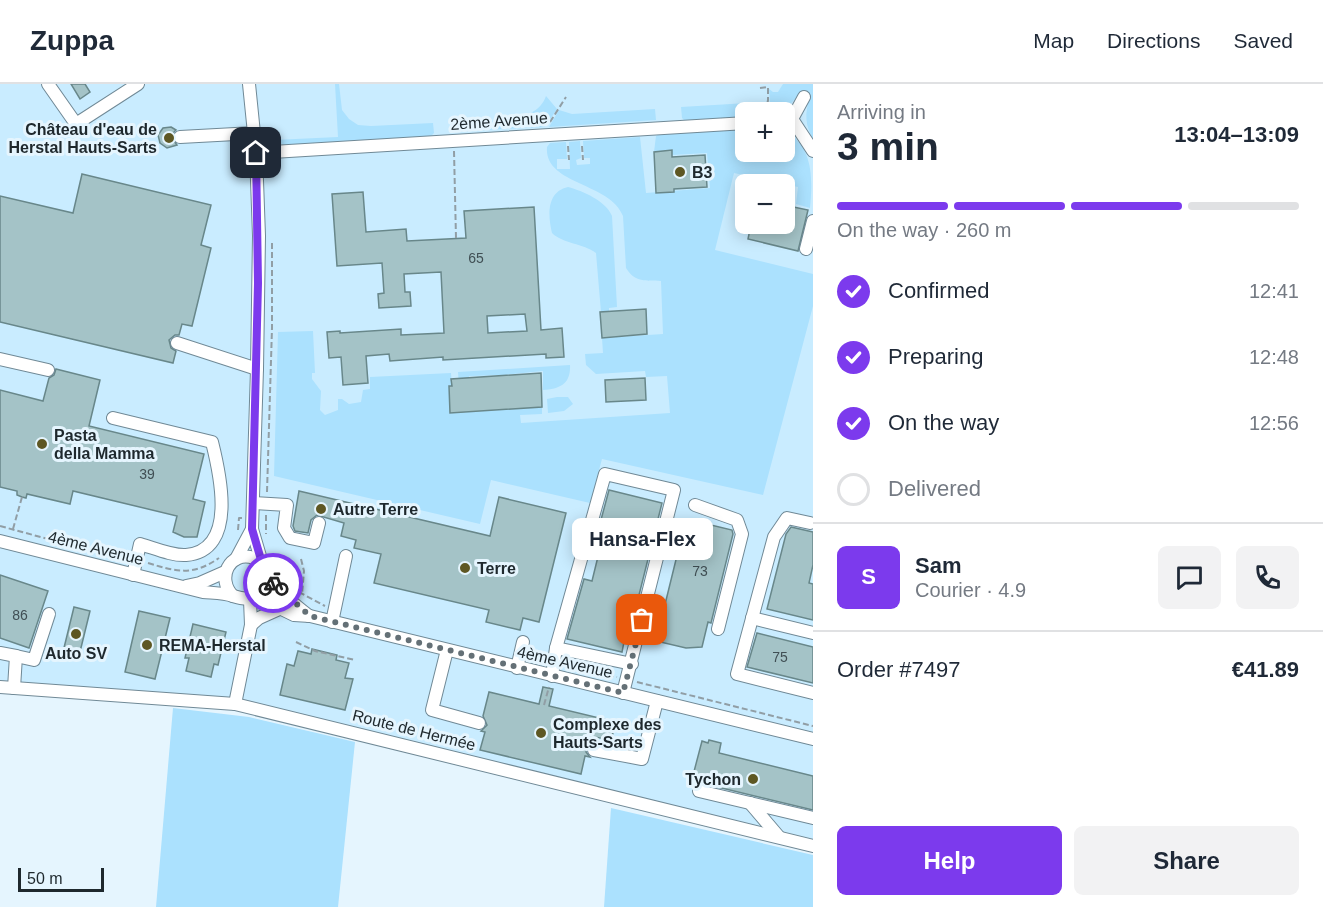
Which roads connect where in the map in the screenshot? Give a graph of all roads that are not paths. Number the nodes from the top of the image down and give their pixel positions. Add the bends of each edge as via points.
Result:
1 (48, 84) edge
2 (138, 84) edge
3 (249, 84) edge
4 (123, 88) edge
5 (804, 97) dead end
6 (795, 109) edge
7 (735, 124) edge
8 (795, 128) edge
9 (254, 133) junction
10 (180, 137) dead end
11 (813, 151) edge
12 (256, 153) junction
13 (813, 221) edge
14 (806, 249) dead end
15 (177, 343) dead end
16 (0, 359) edge
17 (257, 369) junction
18 (48, 370) dead end
19 (112, 418) dead end
20 (253, 503) junction
21 (695, 505) dead end
22 (319, 523) dead end
23 (810, 523) dead end
24 (252, 529) junction
25 (0, 541) edge
26 (346, 556) dead end
27 (236, 559) junction
28 (262, 563) junction
29 (225, 572) junction
30 (132, 575) junction
31 (268, 576) junction
32 (184, 586) junction
33 (233, 596) junction
34 (253, 599) junction
35 (279, 609) junction
36 (49, 614) dead end
37 (310, 616) junction
38 (752, 618) junction
39 (332, 622) junction
40 (251, 625) junction
41 (717, 629) dead end
42 (813, 633) edge
43 (523, 642) dead end
44 (556, 648) junction
45 (447, 651) junction
46 (0, 653) edge
47 (16, 656) junction
48 (632, 664) junction
49 (517, 668) junction
50 (552, 676) junction
51 (0, 687) edge
52 (14, 688) junction
53 (623, 693) junction
54 (813, 693) edge
55 (657, 701) junction
56 (235, 704) junction
57 (479, 723) dead end
58 (813, 739) edge
59 (594, 750) dead end
60 (699, 791) dead end
61 (750, 803) junction
62 (813, 818) edge
63 (779, 837) junction
64 (813, 846) edge

1 - 4 street via 76,124
2 - 4 street
3 - 9 street
5 - 6 street
7 - 12 street, 2ème Avenue
8 - 11 street
9 - 10 street
9 - 12 street
12 - 17 street
13 - 14 street
15 - 17 street
16 - 18 street
17 - 20 street
19 - 30 street via 212,442 221,477 222,506 213,540 196,554 183,555 140,544
20 - 22 street via 287,505 284,528 290,538 314,543
20 - 24 street
21 - 41 street via 737,520 742,534
23 - 38 street via 787,518 774,537
24 - 27 street
24 - 28 street
25 - 30 street, 4ème Avenue
26 - 39 street
27 - 28 street via 253,558
27 - 29 street, 4ème Avenue
28 - 31 street, 4ème Avenue
29 - 32 street, 4ème Avenue
29 - 33 street via 225,585
30 - 32 street, 4ème Avenue
31 - 34 street via 266,586
31 - 37 street, 4ème Avenue
32 - 33 street, 4ème Avenue
33 - 34 street, 4ème Avenue
34 - 35 street, 4ème Avenue
34 - 40 street
35 - 37 street, 4ème Avenue
35 - 40 street
36 - 47 street via 34,660
37 - 39 street, 4ème Avenue
38 - 42 street
38 - 54 street via 737,675
39 - 45 street, 4ème Avenue
40 - 56 street
43 - 49 street
44 - 48 street
44 - 48 street via 605,474 674,490
44 - 50 street
45 - 49 street, 4ème Avenue
45 - 57 street via 432,710
46 - 47 street
47 - 52 street
48 - 53 street
49 - 50 street, 4ème Avenue
50 - 53 street, 4ème Avenue
51 - 52 street, Route de Hermée
52 - 56 street, Route de Hermée
53 - 55 street, 4ème Avenue
55 - 58 street, 4ème Avenue
55 - 59 street via 642,759
56 - 63 street, Route de Hermée
60 - 61 street
61 - 62 street
61 - 63 street
63 - 64 street, Route de Hermée

